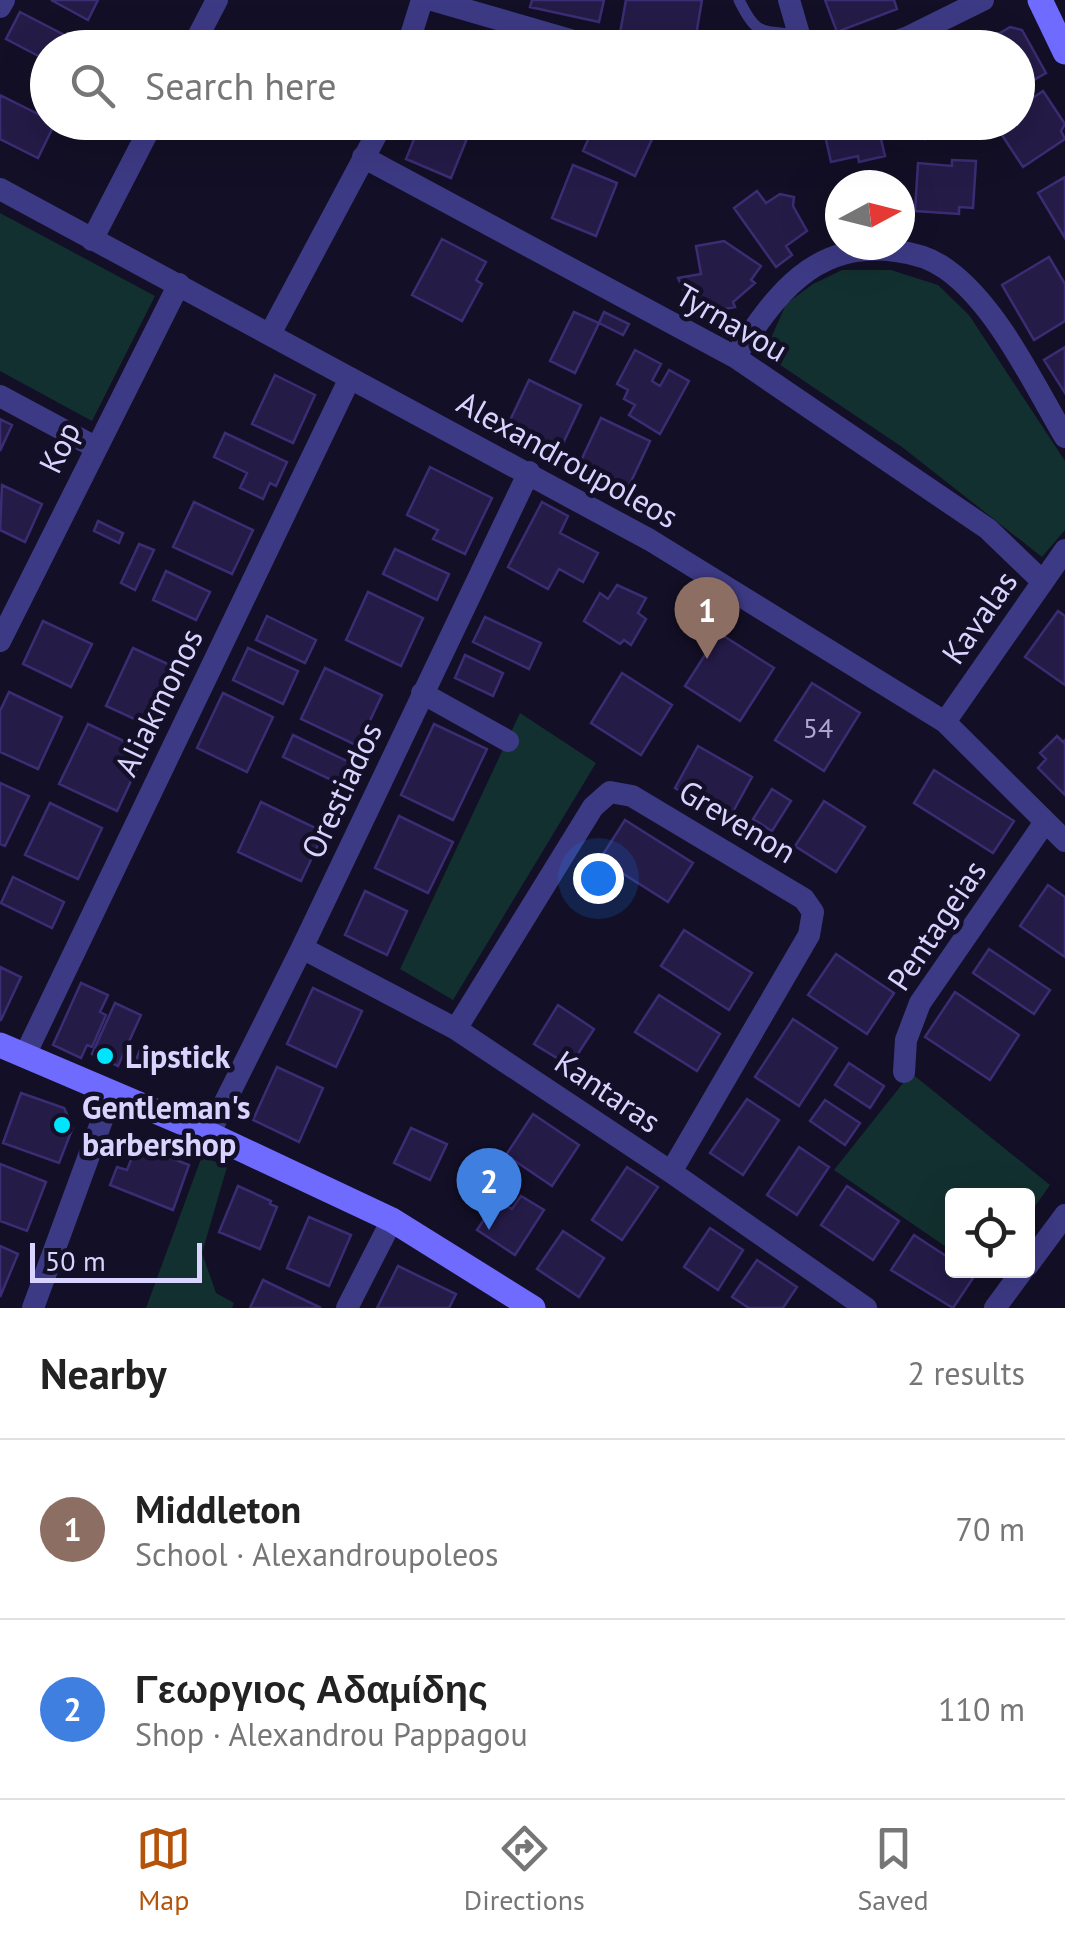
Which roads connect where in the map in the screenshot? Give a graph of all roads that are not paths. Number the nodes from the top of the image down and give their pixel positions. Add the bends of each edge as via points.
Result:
1 (4, 0) edge
2 (217, 0) edge
3 (422, 0) edge
4 (432, 0) edge
5 (738, 0) edge
6 (789, 0) edge
7 (983, 0) edge
8 (1040, 0) edge
9 (0, 7) edge
10 (201, 30) edge
11 (413, 30) edge
12 (536, 30) edge
13 (759, 30) edge
14 (798, 30) edge
15 (922, 30) edge
16 (1065, 52) edge
17 (144, 140) edge
18 (373, 140) edge
19 (363, 157) junction
20 (0, 189) edge
21 (92, 240) junction
22 (179, 284) junction
23 (270, 334) junction
24 (735, 357) junction
25 (350, 378) junction
26 (0, 396) edge
27 (1065, 436) edge
28 (96, 447) junction
29 (530, 472) junction
30 (1065, 550) edge
31 (1044, 582) junction
32 (0, 641) edge
33 (422, 692) junction
34 (945, 722) junction
35 (508, 741) dead end
36 (1045, 822) junction
37 (1065, 841) edge
38 (302, 948) junction
39 (456, 1029) junction
40 (0, 1045) edge
41 (25, 1055) junction
42 (904, 1072) dead end
43 (112, 1093) junction
44 (208, 1134) junction
45 (671, 1172) junction
46 (1065, 1215) edge
47 (392, 1220) junction
48 (1035, 1256) edge
49 (1018, 1278) edge
50 (32, 1308) edge
51 (347, 1308) edge
52 (532, 1308) edge
53 (866, 1308) edge
54 (996, 1308) edge

1 - 9 street
2 - 10 street
3 - 11 street
4 - 12 street
5 - 13 lane
6 - 14 street
7 - 15 street
8 - 16 street
17 - 21 street
18 - 19 street
19 - 23 street
19 - 24 street, Tyrnavou
20 - 21 street, Alexandroupoleos
21 - 22 street, Alexandroupoleos
22 - 23 street, Alexandroupoleos
22 - 28 street, Kop
23 - 25 street, Alexandroupoleos
24 - 27 street via 769,305 808,269 851,250 914,254 945,268 972,293
24 - 31 street, Tyrnavou via 988,530
25 - 29 street, Alexandroupoleos
25 - 41 street, Aliakmonos
26 - 28 street
28 - 32 street, Kop
29 - 33 street, Orestiados
29 - 34 street, Alexandroupoleos
30 - 31 street, Kavalas
31 - 34 street, Kavalas
33 - 35 street
33 - 38 street, Orestiados
34 - 36 street, Alexandroupoleos
36 - 37 street, Alexandroupoleos
36 - 42 street, Pentageias via 920,1003 906,1040
38 - 39 street, Kantaras
38 - 44 street, Orestiados
39 - 45 street, Kantaras
39 - 45 street, Grevenon via 592,807 610,792 632,796 804,899 813,912 809,934
40 - 41 street
41 - 43 street
43 - 44 street
43 - 50 street
44 - 47 street
45 - 53 street, Kantaras
46 - 48 street
47 - 51 street
47 - 52 street
49 - 54 street

